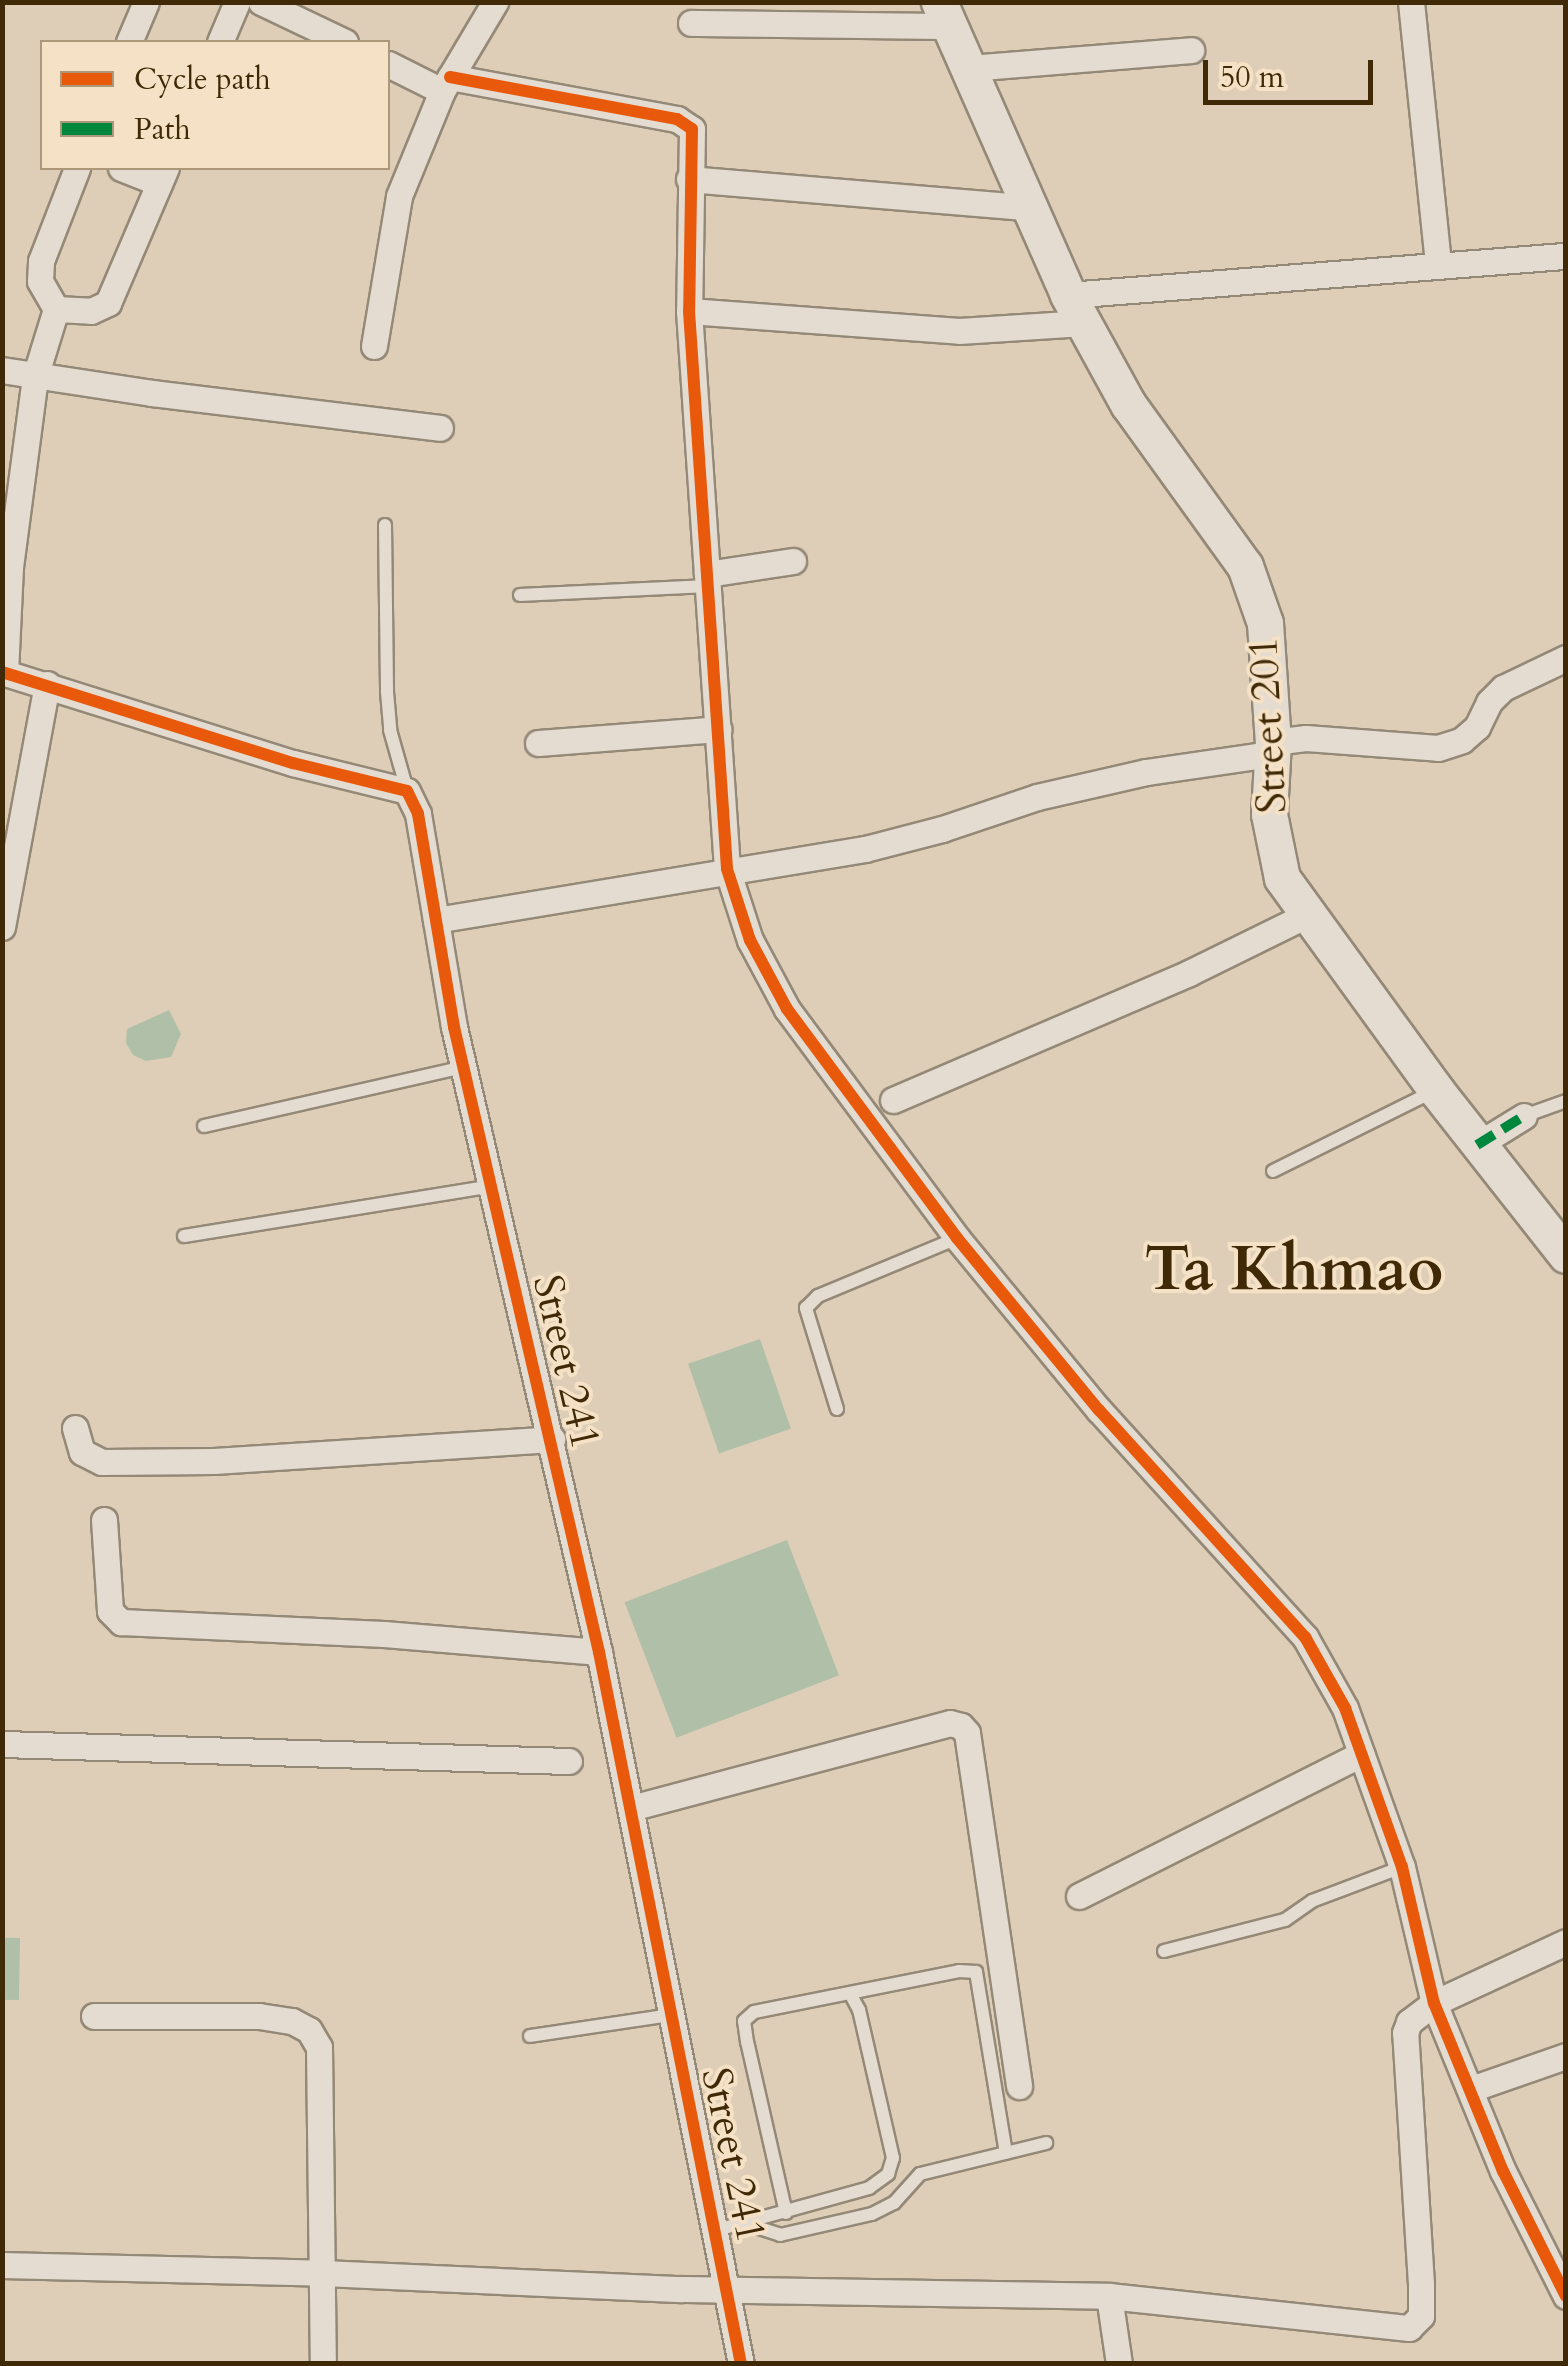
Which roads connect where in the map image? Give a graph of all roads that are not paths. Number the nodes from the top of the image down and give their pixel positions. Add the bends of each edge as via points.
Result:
1 (146, 2) edge
2 (238, 2) edge
3 (261, 2) edge
4 (495, 2) edge
5 (1411, 2) edge
6 (944, 14) edge
7 (691, 24) dead end
8 (130, 40) edge
9 (221, 40) edge
10 (341, 40) edge
11 (1191, 50) dead end
12 (390, 65) edge
13 (969, 68) junction
14 (446, 84) junction
15 (76, 170) edge
16 (131, 170) edge
17 (162, 176) edge
18 (689, 180) junction
19 (1033, 208) junction
20 (1566, 256) edge
21 (1438, 265) junction
22 (56, 309) junction
23 (1076, 309) junction
24 (689, 311) junction
25 (374, 346) dead end
26 (2, 370) edge
27 (34, 377) junction
28 (440, 428) dead end
29 (385, 526) dead end
30 (792, 561) dead end
31 (708, 580) junction
32 (520, 595) dead end
33 (1566, 658) edge
34 (4, 672) edge
35 (47, 684) junction
36 (718, 729) junction
37 (538, 744) dead end
38 (1272, 748) junction
39 (408, 790) junction
40 (727, 869) junction
41 (1307, 915) junction
42 (436, 920) junction
43 (2, 927) edge
44 (464, 1067) junction
45 (1436, 1090) junction
46 (894, 1100) dead end
47 (1566, 1101) edge
48 (1524, 1116) joint
49 (204, 1126) dead end
50 (1477, 1145) junction
51 (1274, 1170) dead end
52 (493, 1186) junction
53 (184, 1236) dead end
54 (956, 1238) junction
55 (1566, 1256) edge
56 (837, 1409) dead end
57 (75, 1428) dead end
58 (552, 1440) junction
59 (104, 1520) dead end
60 (599, 1652) junction
61 (2, 1744) edge
62 (1361, 1754) junction
63 (569, 1760) dead end
64 (630, 1808) junction
65 (1402, 1867) junction
66 (1078, 1896) dead end
67 (1566, 1942) edge
68 (1164, 1951) dead end
69 (850, 1994) junction
70 (1434, 2003) junction
71 (670, 2015) junction
72 (94, 2016) dead end
73 (530, 2036) dead end
74 (1566, 2056) edge
75 (1019, 2086) dead end
76 (1471, 2089) junction
77 (1046, 2143) dead end
78 (1006, 2153) junction
79 (786, 2213) junction
80 (747, 2224) junction
81 (717, 2230) junction
82 (2, 2265) edge
83 (322, 2272) junction
84 (728, 2288) junction
85 (1565, 2293) edge
86 (1109, 2296) junction
87 (323, 2364) edge
88 (741, 2364) edge
89 (1119, 2364) edge

1 - 8 street
2 - 9 street
3 - 10 street
4 - 14 street
5 - 21 street
6 - 7 street
6 - 13 street, Street 201
11 - 13 street
12 - 14 street
13 - 19 street, Street 201
14 - 18 street via 689,123
14 - 25 street via 399,196
15 - 22 street via 41,261 40,281
16 - 17 street
17 - 22 street via 108,303 91,311
18 - 19 street
18 - 24 street
19 - 23 street, Street 201
20 - 21 street
21 - 23 street
22 - 27 street
23 - 24 street via 958,332
23 - 38 street, Street 201 via 1128,404 1245,566 1265,623
24 - 31 street
26 - 27 street
27 - 28 street
27 - 34 street
29 - 39 lane via 390,730
30 - 31 street
31 - 32 lane
31 - 36 street
33 - 38 street via 1503,688 1477,727 1438,748 1306,738
34 - 35 street
35 - 39 street via 293,763
35 - 43 street
36 - 37 street
36 - 40 street
38 - 40 street via 1056,792 865,848
38 - 41 street, Street 201 via 1270,814 1282,878
39 - 42 street, Street 241
40 - 42 street
40 - 54 street via 750,940 786,1009
41 - 45 street, Street 201
41 - 46 street
42 - 44 street, Street 241
44 - 49 lane
44 - 52 street, Street 241
45 - 50 street, Street 201
45 - 51 lane
47 - 48 lane
48 - 50 street
50 - 55 street, Street 201
52 - 53 lane
52 - 58 street, Street 241
54 - 56 lane via 818,1296 806,1308
54 - 62 street via 1305,1637 1345,1708
57 - 58 street via 82,1452 102,1462 214,1462
58 - 60 street, Street 241
59 - 60 street via 110,1611 121,1622
60 - 64 street, Street 241
61 - 63 street
62 - 65 street
62 - 66 street
64 - 71 street, Street 241
64 - 75 street via 950,1723 961,1726
65 - 68 lane via 1312,1901 1285,1920
65 - 70 street
67 - 70 street
69 - 78 lane via 976,1972
69 - 79 lane via 893,2158 888,2174 869,2188
69 - 79 lane via 754,2012 744,2021
70 - 76 street
70 - 86 street via 1405,2032 1421,2284 1416,2324 1374,2326
71 - 73 lane
71 - 81 street, Street 241
72 - 83 street via 259,2016 310,2030 319,2046
74 - 76 street
76 - 85 street
77 - 78 lane
78 - 80 lane via 920,2174 894,2203 872,2214 780,2235
79 - 80 lane
80 - 81 lane
81 - 84 street, Street 241
82 - 83 street
83 - 84 street
83 - 87 street
84 - 86 street
84 - 88 street, Street 241
86 - 89 street

